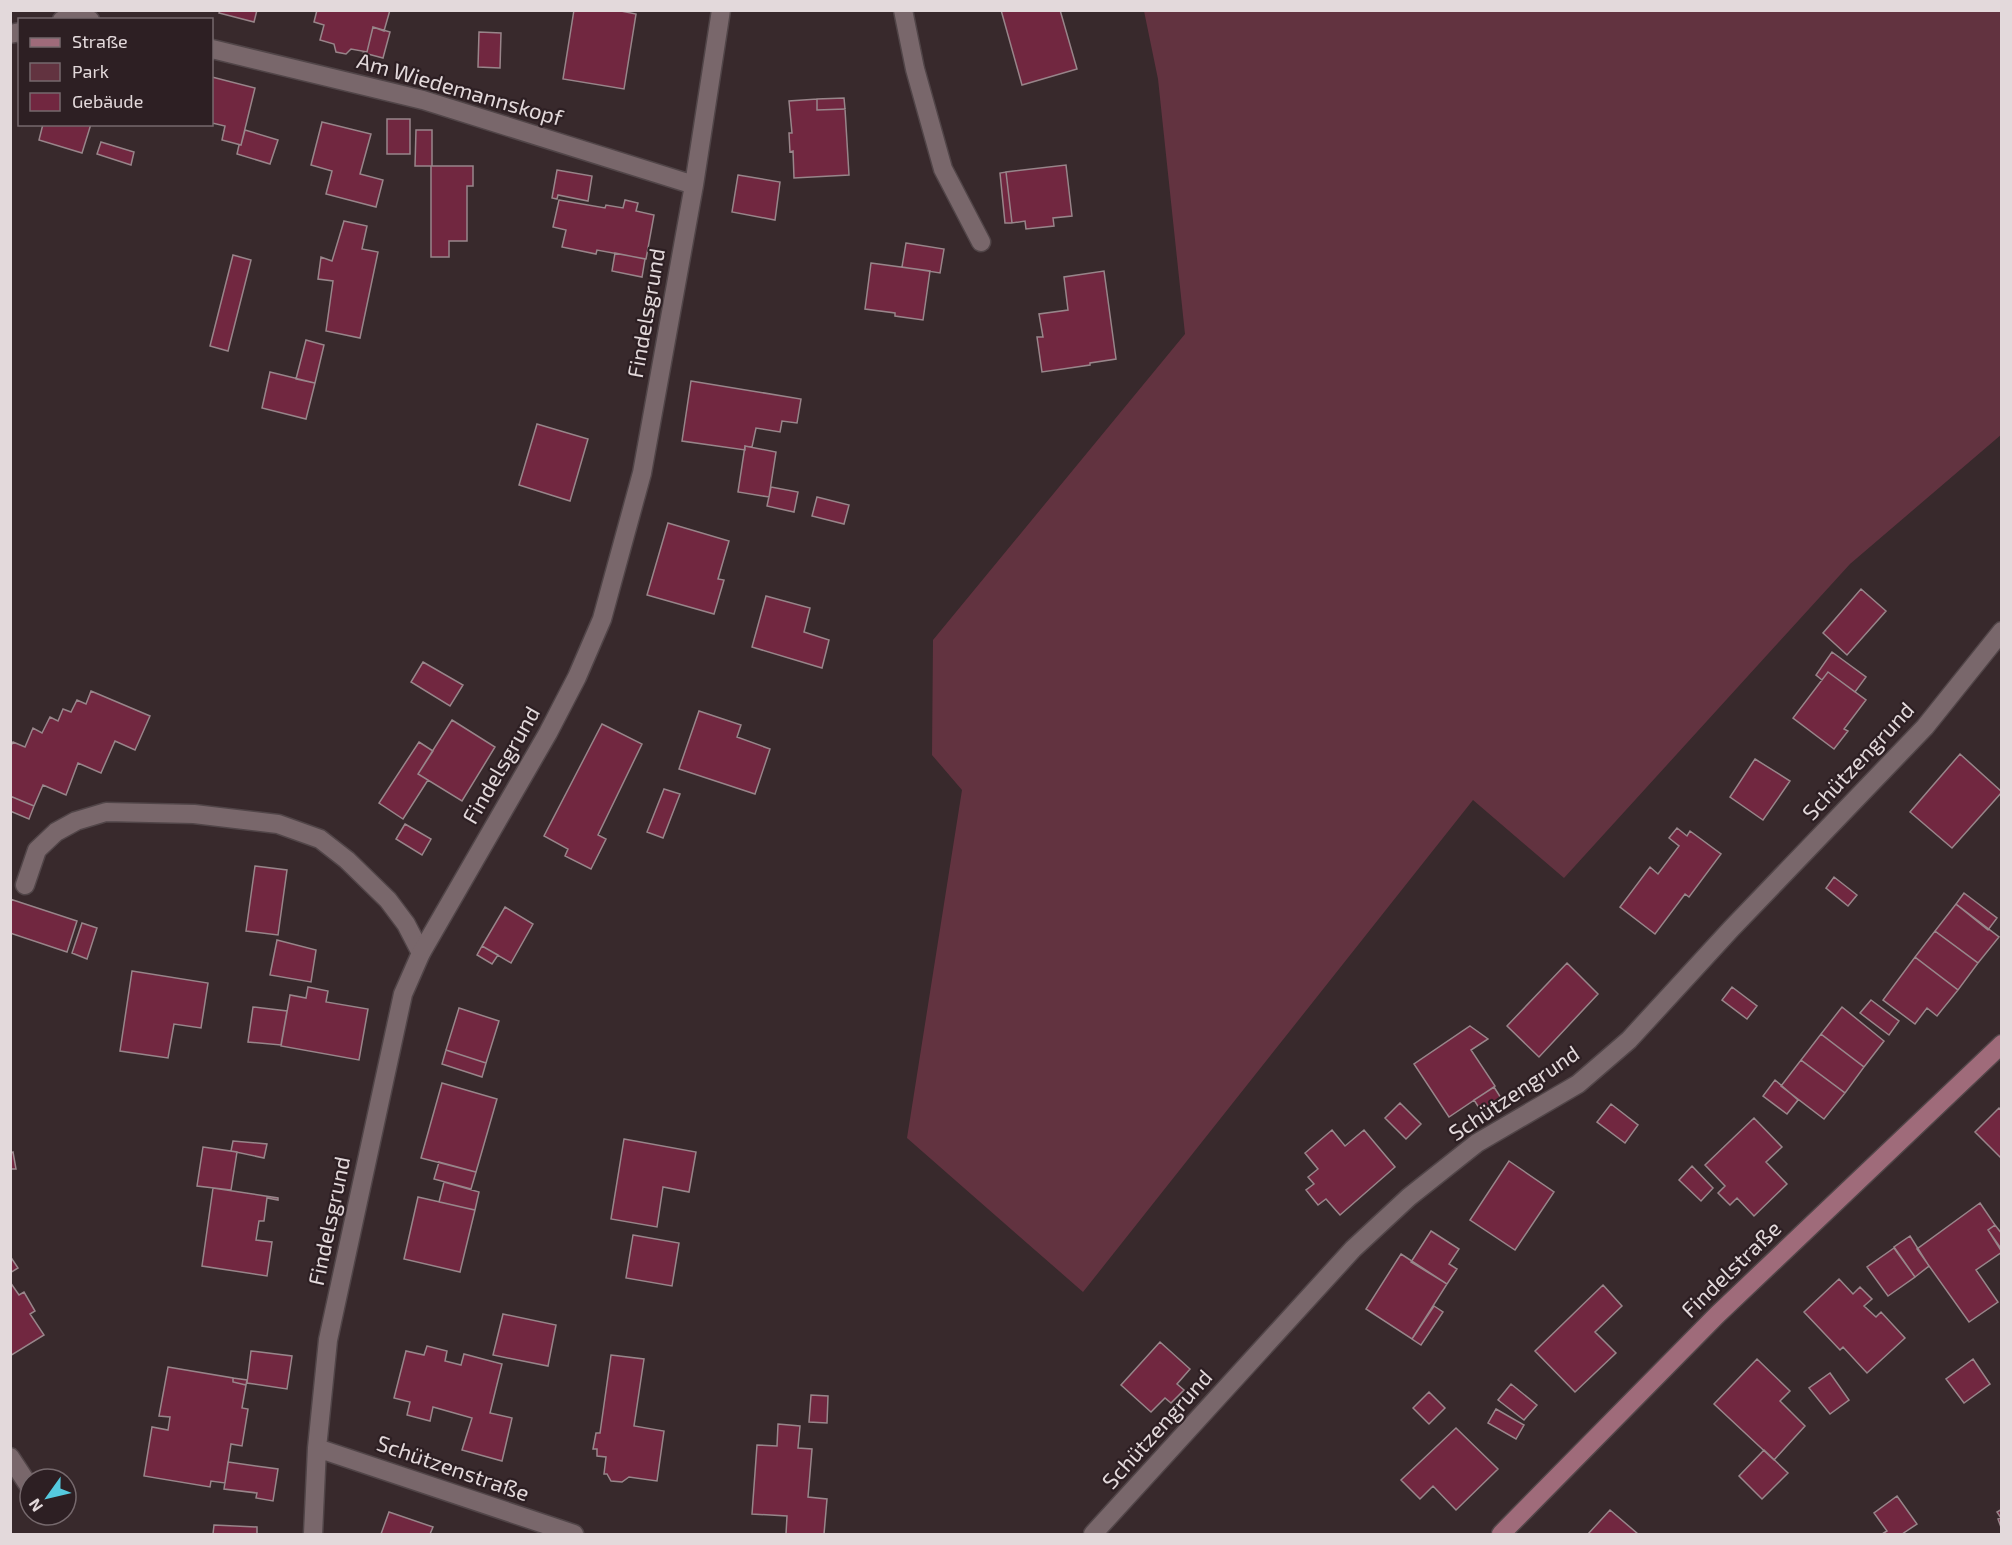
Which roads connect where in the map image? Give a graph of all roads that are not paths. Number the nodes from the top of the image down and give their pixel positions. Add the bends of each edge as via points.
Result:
1 (722, 10) edge
2 (903, 10) edge
3 (213, 49) edge
4 (694, 184) junction
5 (981, 242) dead end
6 (2001, 631) edge
7 (25, 885) dead end
8 (421, 953) junction
9 (2001, 1044) edge
10 (317, 1448) junction
11 (1509, 1532) edge
12 (313, 1534) edge
13 (574, 1534) edge
14 (1093, 1534) edge

1 - 4 street, Findelsgrund
2 - 5 street via 943,169
3 - 4 street, Am Wiedemannskopf via 423,99
4 - 8 street, Findelsgrund via 642,473 602,619 548,733
6 - 14 street, Schützengrund via 1924,727 1629,1040 1578,1084 1477,1143 1409,1197 1353,1249
7 - 8 street via 37,850 56,832 106,812 194,814 278,824 320,839 347,860 388,900
8 - 10 street, Findelsgrund via 403,994 330,1329
9 - 11 street, Findelstraße via 1717,1315
10 - 12 street, Findelsgrund
10 - 13 street, Schützenstraße

